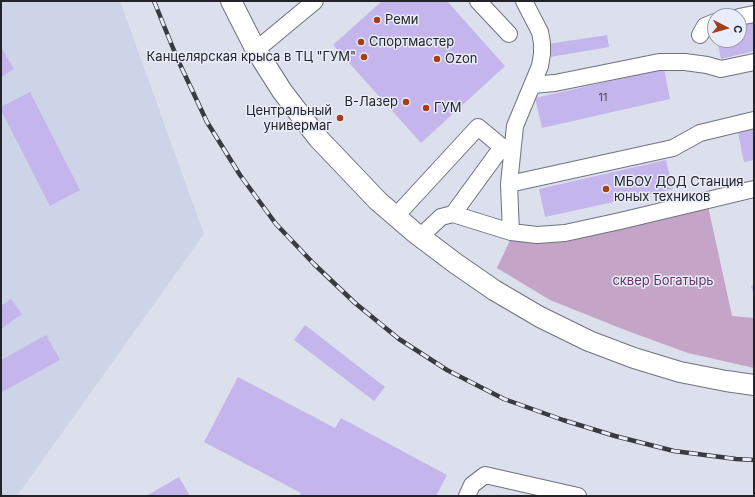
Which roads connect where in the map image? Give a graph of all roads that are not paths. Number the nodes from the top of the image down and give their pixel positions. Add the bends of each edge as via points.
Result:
1 (231, 1) edge
2 (315, 1) edge
3 (478, 1) edge
4 (524, 1) edge
5 (707, 25) edge
6 (509, 34) dead end
7 (700, 35) dead end
8 (256, 50) junction
9 (754, 62) edge
10 (532, 85) junction
11 (754, 120) edge
12 (509, 184) junction
13 (754, 189) edge
14 (453, 214) junction
15 (396, 216) junction
16 (511, 232) junction
17 (420, 237) junction
18 (754, 385) edge
19 (467, 496) edge
20 (578, 496) edge

1 - 8 main road
2 - 8 street
3 - 6 street
4 - 10 street via 540,32 542,44 540,66
5 - 7 street
8 - 15 main road via 282,91 318,138 378,201
9 - 10 street via 721,68 685,62 659,62 555,83
10 - 12 street via 515,126
11 - 12 street via 700,133 672,148
12 - 16 street
13 - 16 street via 565,233 537,235
14 - 15 street via 502,147 478,127
14 - 16 street
14 - 17 street via 441,217
15 - 17 main road
17 - 18 main road via 494,290 540,317 590,341 680,372
19 - 20 street via 472,486 485,475

